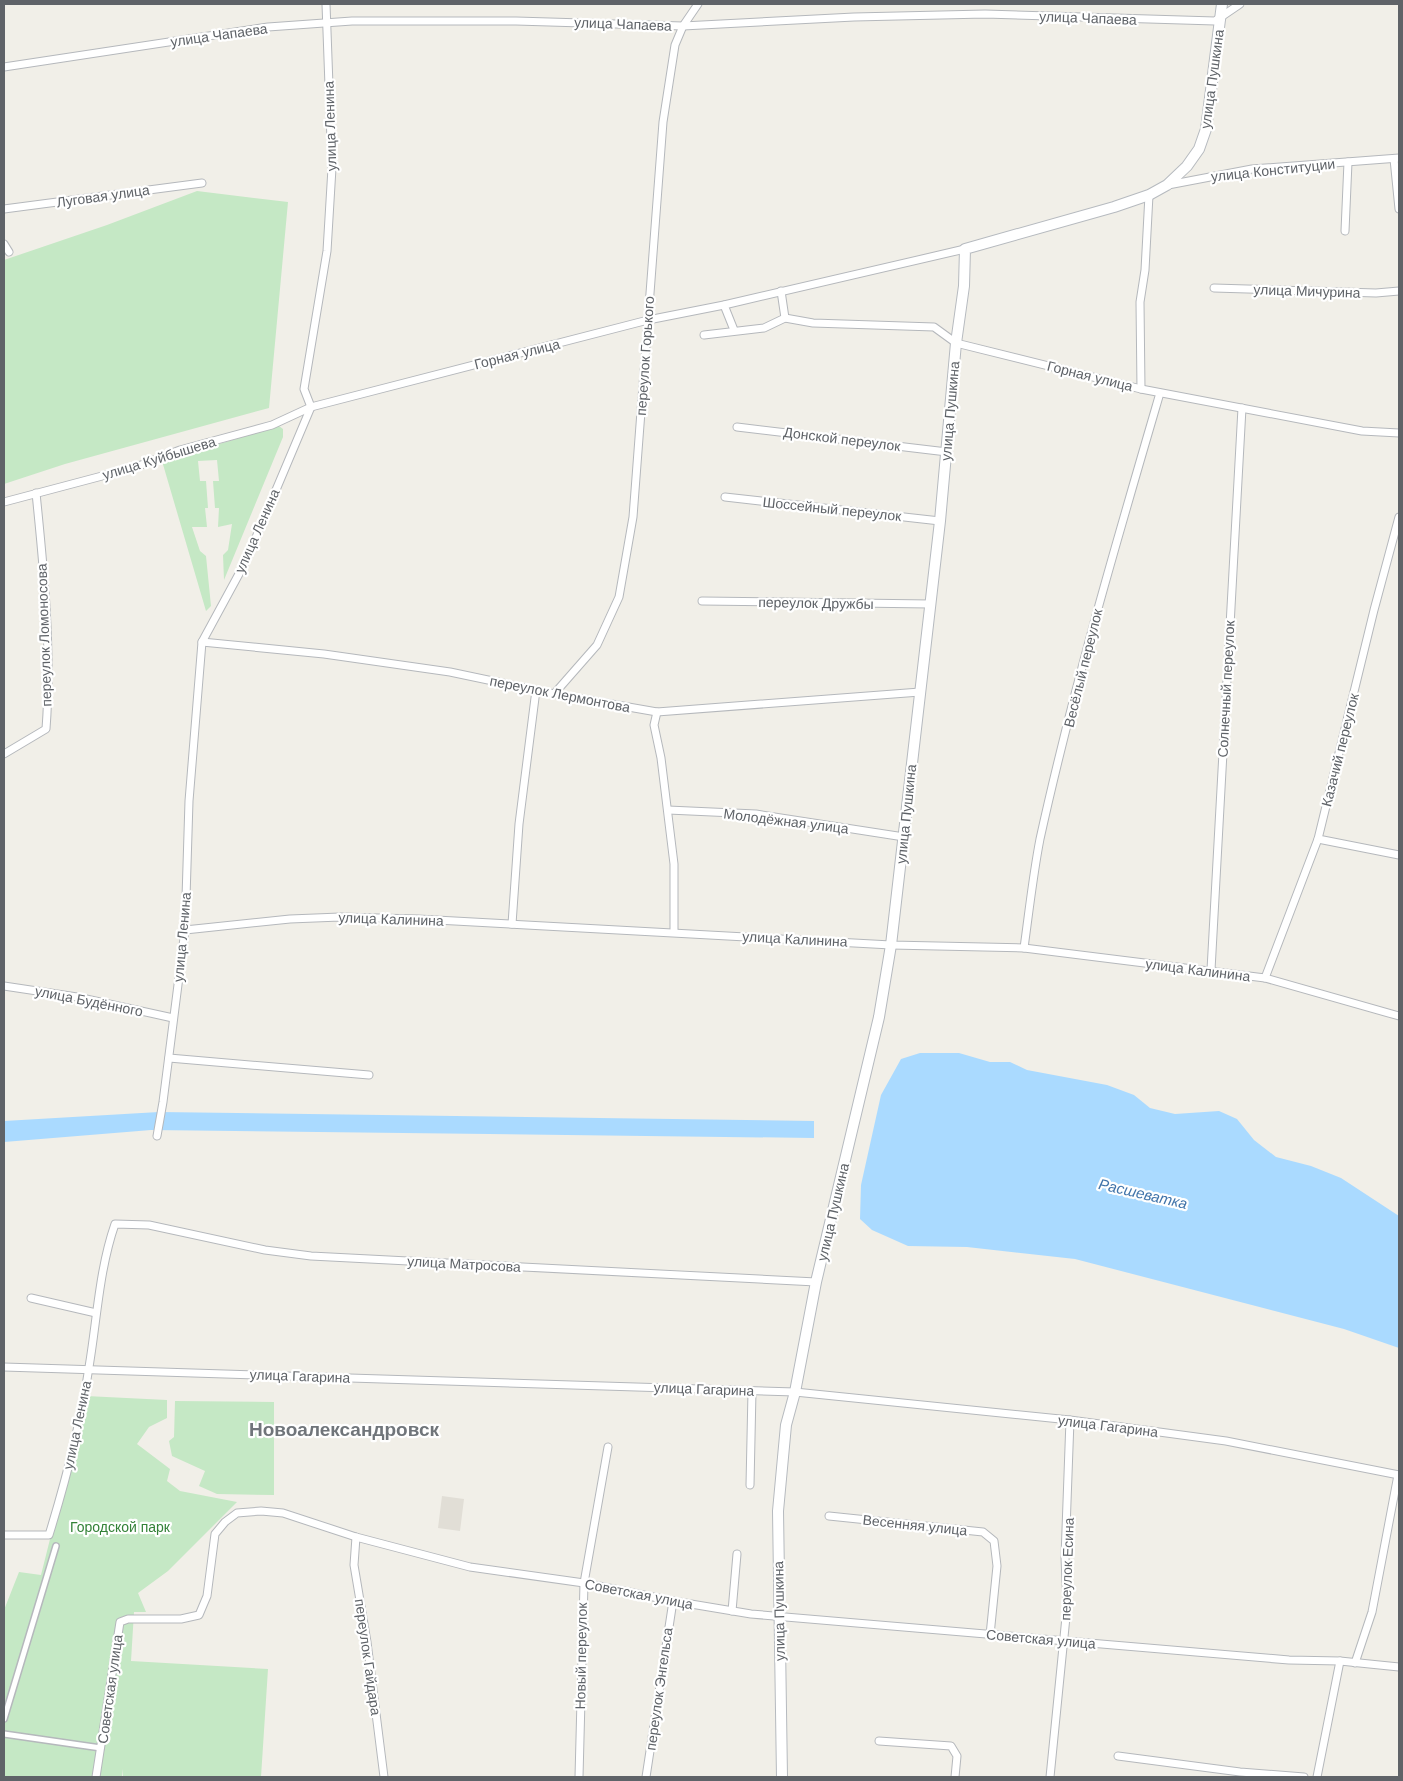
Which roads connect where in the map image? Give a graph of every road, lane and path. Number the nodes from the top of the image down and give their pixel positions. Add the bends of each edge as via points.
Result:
1 (326, 4) edge
2 (698, 4) edge
3 (1222, 4) edge
4 (1240, 4) edge
5 (1221, 18) junction
6 (327, 23) junction
7 (683, 26) junction
8 (4, 68) edge
9 (1396, 158) edge
10 (1348, 162) junction
11 (202, 183) dead end
12 (1168, 185) junction
13 (1149, 195) junction
14 (1399, 208) edge
15 (4, 209) edge
16 (1345, 231) dead end
17 (4, 244) edge
18 (965, 249) junction
19 (9, 252) dead end
20 (1214, 288) dead end
21 (780, 291) junction
22 (1399, 291) edge
23 (724, 305) junction
24 (785, 318) junction
25 (648, 320) junction
26 (734, 330) junction
27 (704, 335) dead end
28 (956, 343) junction
29 (1142, 389) junction
30 (1160, 393) junction
31 (311, 407) junction
32 (1242, 408) junction
33 (737, 427) dead end
34 (1399, 433) edge
35 (947, 452) junction
36 (36, 493) junction
37 (725, 497) dead end
38 (4, 502) edge
39 (1399, 517) edge
40 (940, 521) junction
41 (702, 602) dead end
42 (930, 604) junction
43 (202, 642) junction
44 (536, 690) junction
45 (920, 692) junction
46 (554, 694) junction
47 (657, 712) junction
48 (4, 754) edge
49 (668, 810) junction
50 (904, 837) junction
51 (1318, 839) junction
52 (1399, 856) edge
53 (512, 924) junction
54 (184, 930) junction
55 (674, 932) junction
56 (891, 945) junction
57 (1024, 948) junction
58 (1211, 970) junction
59 (1265, 978) junction
60 (4, 986) edge
61 (1399, 1016) edge
62 (173, 1018) junction
63 (169, 1058) junction
64 (369, 1075) dead end
65 (157, 1136) dead end
66 (115, 1224) joint
67 (816, 1282) junction
68 (31, 1298) dead end
69 (96, 1314) junction
70 (4, 1368) edge
71 (89, 1368) junction
72 (752, 1391) junction
73 (795, 1392) junction
74 (1070, 1420) junction
75 (608, 1447) dead end
76 (1398, 1475) edge
77 (750, 1485) dead end
78 (829, 1516) dead end
79 (4, 1535) edge
80 (356, 1537) junction
81 (56, 1546) dead end
82 (736, 1554) dead end
83 (584, 1583) junction
84 (673, 1601) junction
85 (732, 1611) junction
86 (779, 1618) junction
87 (990, 1635) junction
88 (1064, 1640) junction
89 (1340, 1661) junction
90 (1355, 1663) junction
91 (1399, 1668) edge
92 (4, 1719) edge
93 (4, 1734) edge
94 (879, 1741) dead end
95 (101, 1748) junction
96 (1118, 1756) dead end
97 (96, 1777) edge
98 (384, 1777) edge
99 (579, 1777) edge
100 (646, 1777) edge
101 (782, 1777) edge
102 (955, 1777) edge
103 (1050, 1777) edge
104 (1304, 1777) edge
105 (1317, 1777) edge

1 - 6 street, улица Ленина
2 - 7 street, переулок Горького
3 - 5 main road, улица Пушкина
4 - 5 street
5 - 7 street, улица Чапаева via 1215,21 985,14
5 - 12 main road, улица Пушкина via 1206,129 1199,149
6 - 7 street, улица Чапаева via 516,21
6 - 8 street, улица Чапаева via 268,27
6 - 31 street, улица Ленина via 332,168 327,251 304,389
7 - 25 street, переулок Горького via 675,45 663,122
9 - 10 street, улица Конституции
9 - 14 street
10 - 12 street, улица Конституции via 1252,169
10 - 16 street, улица Конституции
11 - 15 street, Луговая улица
12 - 13 main road, улица Пушкина
13 - 18 main road, улица Пушкина
13 - 29 street via 1140,302
17 - 19 street
18 - 21 street, Горная улица
18 - 28 main road, улица Пушкина via 964,286
20 - 22 street, улица Мичурина
21 - 23 street, Горная улица
21 - 24 street
23 - 25 street, Горная улица
23 - 26 street
24 - 26 street via 764,328
24 - 28 street, Горная улица via 813,323 934,327
25 - 31 street, Горная улица
25 - 46 street, переулок Горького via 633,517 619,597 596,645
26 - 27 street
28 - 29 street, Горная улица
28 - 35 main road, улица Пушкина
29 - 30 street, Горная улица
30 - 32 street, Горная улица
30 - 57 street, Весёлый переулок via 1091,632 1052,789 1040,841
31 - 36 street, улица Куйбышева via 272,425 180,450 136,467
31 - 43 street, улица Ленина via 246,561
32 - 34 street, Горная улица via 1362,431
32 - 58 street, Солнечный переулок
33 - 35 street, Донской переулок
35 - 40 main road, улица Пушкина
36 - 38 street, улица Куйбышева
36 - 48 street, переулок Ломоносова via 44,572 48,672 46,729
37 - 40 street, Шоссейный переулок
39 - 51 street, Казачий переулок
40 - 42 main road, улица Пушкина
41 - 42 street, переулок Дружбы
42 - 45 main road, улица Пушкина
43 - 44 street, переулок Лермонтова via 324,654
43 - 54 street, улица Ленина
44 - 46 street, переулок Лермонтова
44 - 53 street via 519,824
45 - 47 street, переулок Лермонтова
45 - 50 main road, улица Пушкина
46 - 47 street, переулок Лермонтова
47 - 49 street via 654,725
49 - 50 street, Молодёжная улица via 756,814
49 - 55 street via 674,864
50 - 56 main road, улица Пушкина
51 - 52 street
51 - 59 street, Казачий переулок
53 - 54 street, улица Калинина via 340,917
53 - 55 street, улица Калинина
54 - 62 street, улица Ленина
55 - 56 street, улица Калинина
56 - 57 street, улица Калинина
56 - 67 main road, улица Пушкина via 879,1017
57 - 58 street, улица Калинина
58 - 59 street, улица Калинина
59 - 61 street, улица Калинина
60 - 62 street, улица Будённого via 78,997
62 - 63 street, улица Ленина
63 - 64 street
63 - 65 street, улица Ленина
66 - 67 street, улица Матросова via 149,1225 264,1250 312,1256
66 - 69 street, улица Ленина via 108,1244
67 - 73 main road, улица Пушкина
68 - 69 street
69 - 71 street, улица Ленина
70 - 71 street, улица Гагарина
71 - 72 street, улица Гагарина
71 - 79 street, улица Ленина via 62,1492 49,1535
72 - 73 street, улица Гагарина
72 - 77 street
73 - 74 street, улица Гагарина
73 - 86 main road, улица Пушкина via 786,1425 778,1512
74 - 76 street, улица Гагарина via 1226,1441
74 - 88 street, переулок Есина
75 - 83 street, Новый переулок
76 - 90 street via 1372,1612
78 - 87 street, Весенняя улица via 983,1532 994,1541 996,1566
80 - 83 street, Советская улица via 470,1566
80 - 95 street, Советская улица via 283,1513 237,1513 225,1522 215,1534 207,1596 199,1615 120,1622
80 - 98 street, переулок Гайдара via 354,1565
81 - 92 street
82 - 85 street
83 - 84 street, Советская улица
83 - 99 street, Новый переулок
84 - 85 street, Советская улица
84 - 100 street, переулок Энгельса
85 - 86 street, Советская улица
86 - 87 street, Советская улица
86 - 101 main road, улица Пушкина
87 - 88 street, Советская улица
88 - 89 street, Советская улица via 1289,1660
88 - 103 street, переулок Есина
89 - 90 street, Советская улица
89 - 105 street
90 - 91 street, Советская улица
93 - 95 street
94 - 102 street via 951,1746 957,1756
95 - 97 street, Советская улица
96 - 104 street

